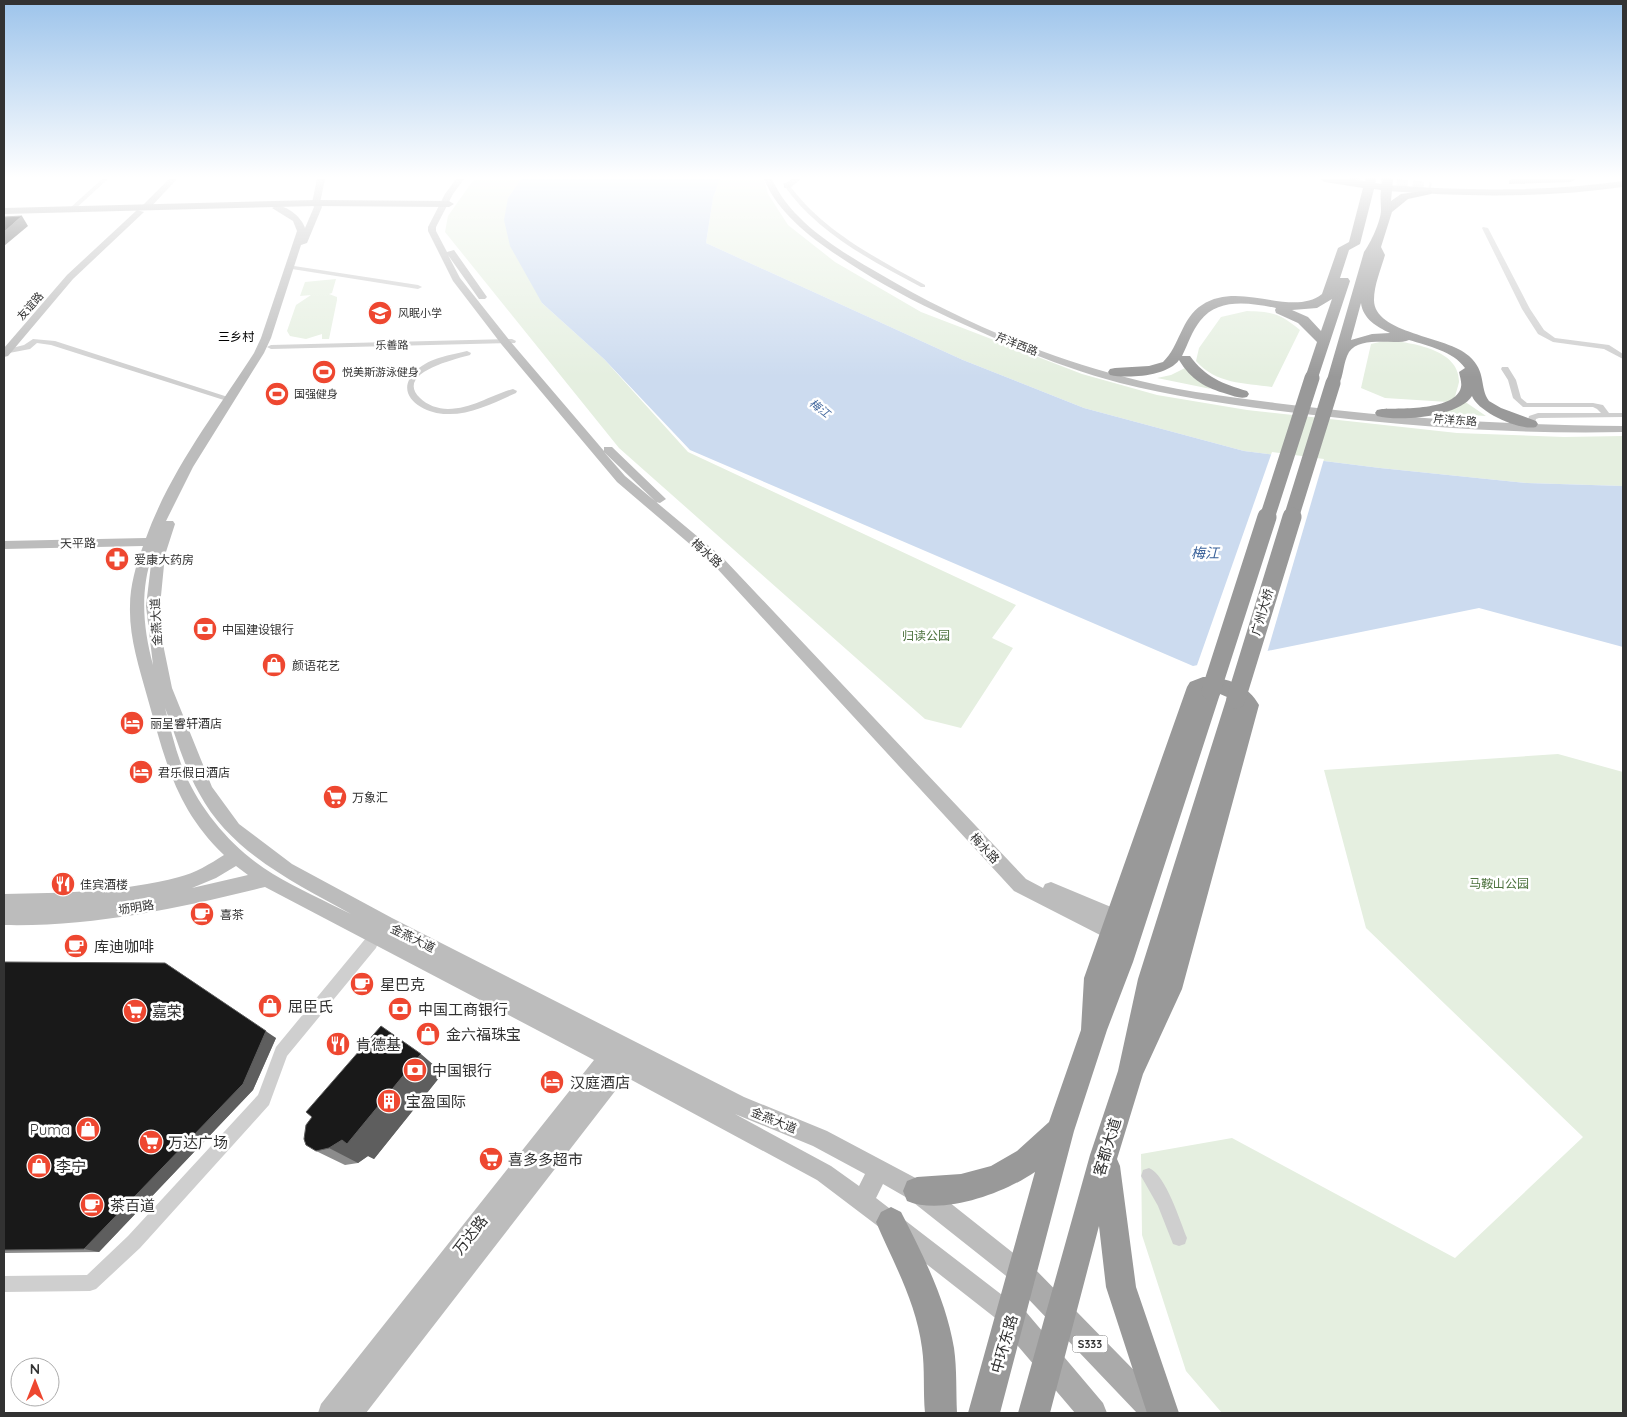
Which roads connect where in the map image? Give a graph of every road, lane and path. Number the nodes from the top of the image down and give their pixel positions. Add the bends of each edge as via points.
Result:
1 (104, 245) edge
2 (296, 245) edge
3 (299, 245) edge
4 (439, 245) edge
5 (830, 245) edge
6 (836, 245) edge
7 (856, 245) edge
8 (1351, 245) edge
9 (1354, 245) edge
10 (1494, 245) edge
11 (1375, 247) joint
12 (294, 268) junction
13 (924, 286) dead end
14 (418, 287) dead end
15 (508, 340) junction
16 (1324, 342) junction
17 (271, 345) junction
18 (1343, 350) junction
19 (4, 353) edge
20 (467, 353) dead end
21 (1623, 356) edge
22 (1185, 359) junction
23 (1505, 369) dead end
24 (1116, 375) junction
25 (1133, 377) junction
26 (513, 391) dead end
27 (1242, 394) junction
28 (1467, 394) junction
29 (230, 400) junction
30 (1312, 412) joint
31 (1382, 413) junction
32 (1607, 415) junction
33 (1623, 415) edge
34 (1514, 423) junction
35 (1623, 424) edge
36 (1530, 426) junction
37 (1623, 429) edge
38 (152, 542) junction
39 (4, 545) edge
40 (236, 857) junction
41 (266, 878) junction
42 (4, 902) edge
43 (4, 917) edge
44 (1115, 925) junction
45 (371, 943) dead end
46 (1150, 979) joint
47 (1094, 1030) junction
48 (616, 1061) junction
49 (1130, 1071) junction
50 (1060, 1130) junction
51 (1104, 1155) junction
52 (879, 1170) junction
53 (1149, 1176) dead end
54 (917, 1191) junction
55 (863, 1201) junction
56 (891, 1222) junction
57 (1179, 1238) dead end
58 (1023, 1275) junction
59 (4, 1284) edge
60 (1060, 1314) junction
61 (1011, 1316) junction
62 (1048, 1360) junction
63 (330, 1413) edge
64 (351, 1413) edge
65 (941, 1413) edge
66 (984, 1413) edge
67 (1034, 1413) edge
68 (1093, 1413) edge
69 (1156, 1413) edge
70 (1163, 1413) edge

1 - 19 main road, 友谊路 via 70,277
2 - 29 main road, 金燕大道 via 266,338
3 - 12 main road, 金燕大道
4 - 15 main road, 梅水路 via 456,279
5 - 24 main road, 芹洋西路 via 874,276 1003,339 1092,371
6 - 24 main road, 芹洋西路 via 883,276 945,308
7 - 13 street
8 - 24 highway via 1344,248 1328,296 1323,300 1304,307 1243,300 1217,302 1195,317 1170,364
9 - 16 highway, 广州大桥
10 - 21 street via 1526,310 1541,332 1553,340 1606,347
11 - 18 highway, 广州大桥 via 1370,252
11 - 36 highway via 1379,255 1367,298 1375,319 1397,332 1439,344 1460,354 1476,374 1479,398 1484,404
12 - 14 street
12 - 17 main road, 金燕大道
15 - 17 street, 乐善路
15 - 44 main road, 梅水路 via 621,478 717,560 1020,885
16 - 22 highway via 1303,320 1286,312 1262,305 1234,304 1204,318
16 - 47 highway, 广州大桥, bridge via 1176,796
17 - 52 main road, 金燕大道 via 176,505 159,555 154,596 157,649 165,688 205,790 233,829 286,869 386,924 738,1105 820,1138
18 - 28 highway via 1354,342 1376,336 1423,342 1459,361 1467,376
18 - 46 highway, 广州大桥, bridge
19 - 29 street via 36,341 52,343
20 - 26 street via 421,370 413,378 411,388 418,402 444,412 457,411
22 - 25 highway via 1165,372
22 - 27 highway via 1203,380
23 - 32 street via 1519,402 1526,405 1593,405
24 - 25 highway
24 - 30 main road, 芹洋西路 via 1205,397
25 - 27 main road via 1214,393
27 - 31 main road, 芹洋东路
28 - 31 highway via 1461,402 1438,410
28 - 34 highway via 1481,409
29 - 38 main road, 金燕大道 via 171,495
30 - 36 main road, 芹洋东路 via 1455,425
31 - 34 main road, 芹洋东路
32 - 33 street
32 - 36 street via 1538,416 1532,418
34 - 36 highway
35 - 36 main road, 芹洋东路
36 - 37 main road, 芹洋东路
38 - 39 main road, 天平路
38 - 40 main road, 金燕大道 via 138,591 138,628 169,751 189,798 219,840
40 - 41 main road, 金燕大道
40 - 42 main road, 坜明路 via 181,885 60,902
41 - 43 main road, 坜明路 via 124,909 58,917
41 - 48 main road, 金燕大道
44 - 47 highway via 1096,978
44 - 49 highway via 1197,687 1210,683 1242,695 1249,705 1170,989
45 - 59 street via 281,1052 264,1100 126,1249 90,1283
46 - 49 highway, 客都大道
47 - 50 highway
48 - 55 main road, 金燕大道 via 816,1169
48 - 63 main road, 万达路
48 - 64 main road, 万达路
49 - 51 highway, 客都大道
50 - 54 highway via 1037,1155 1009,1174 955,1190
50 - 58 highway
51 - 60 highway, 客都大道
51 - 70 highway via 1121,1287
52 - 54 main road, 金燕大道
52 - 55 main road
53 - 57 street via 1164,1201
54 - 58 main road, 金燕大道
55 - 56 main road, 金燕大道
56 - 61 main road, 金燕大道
56 - 65 highway via 929,1309 938,1348
58 - 60 main road, 金燕大道 / S333
58 - 61 highway, 中环东路
60 - 62 highway
60 - 69 main road, 金燕大道 / S333
61 - 62 main road, 金燕大道
61 - 66 highway, 中环东路
62 - 67 highway
62 - 68 main road, 金燕大道

